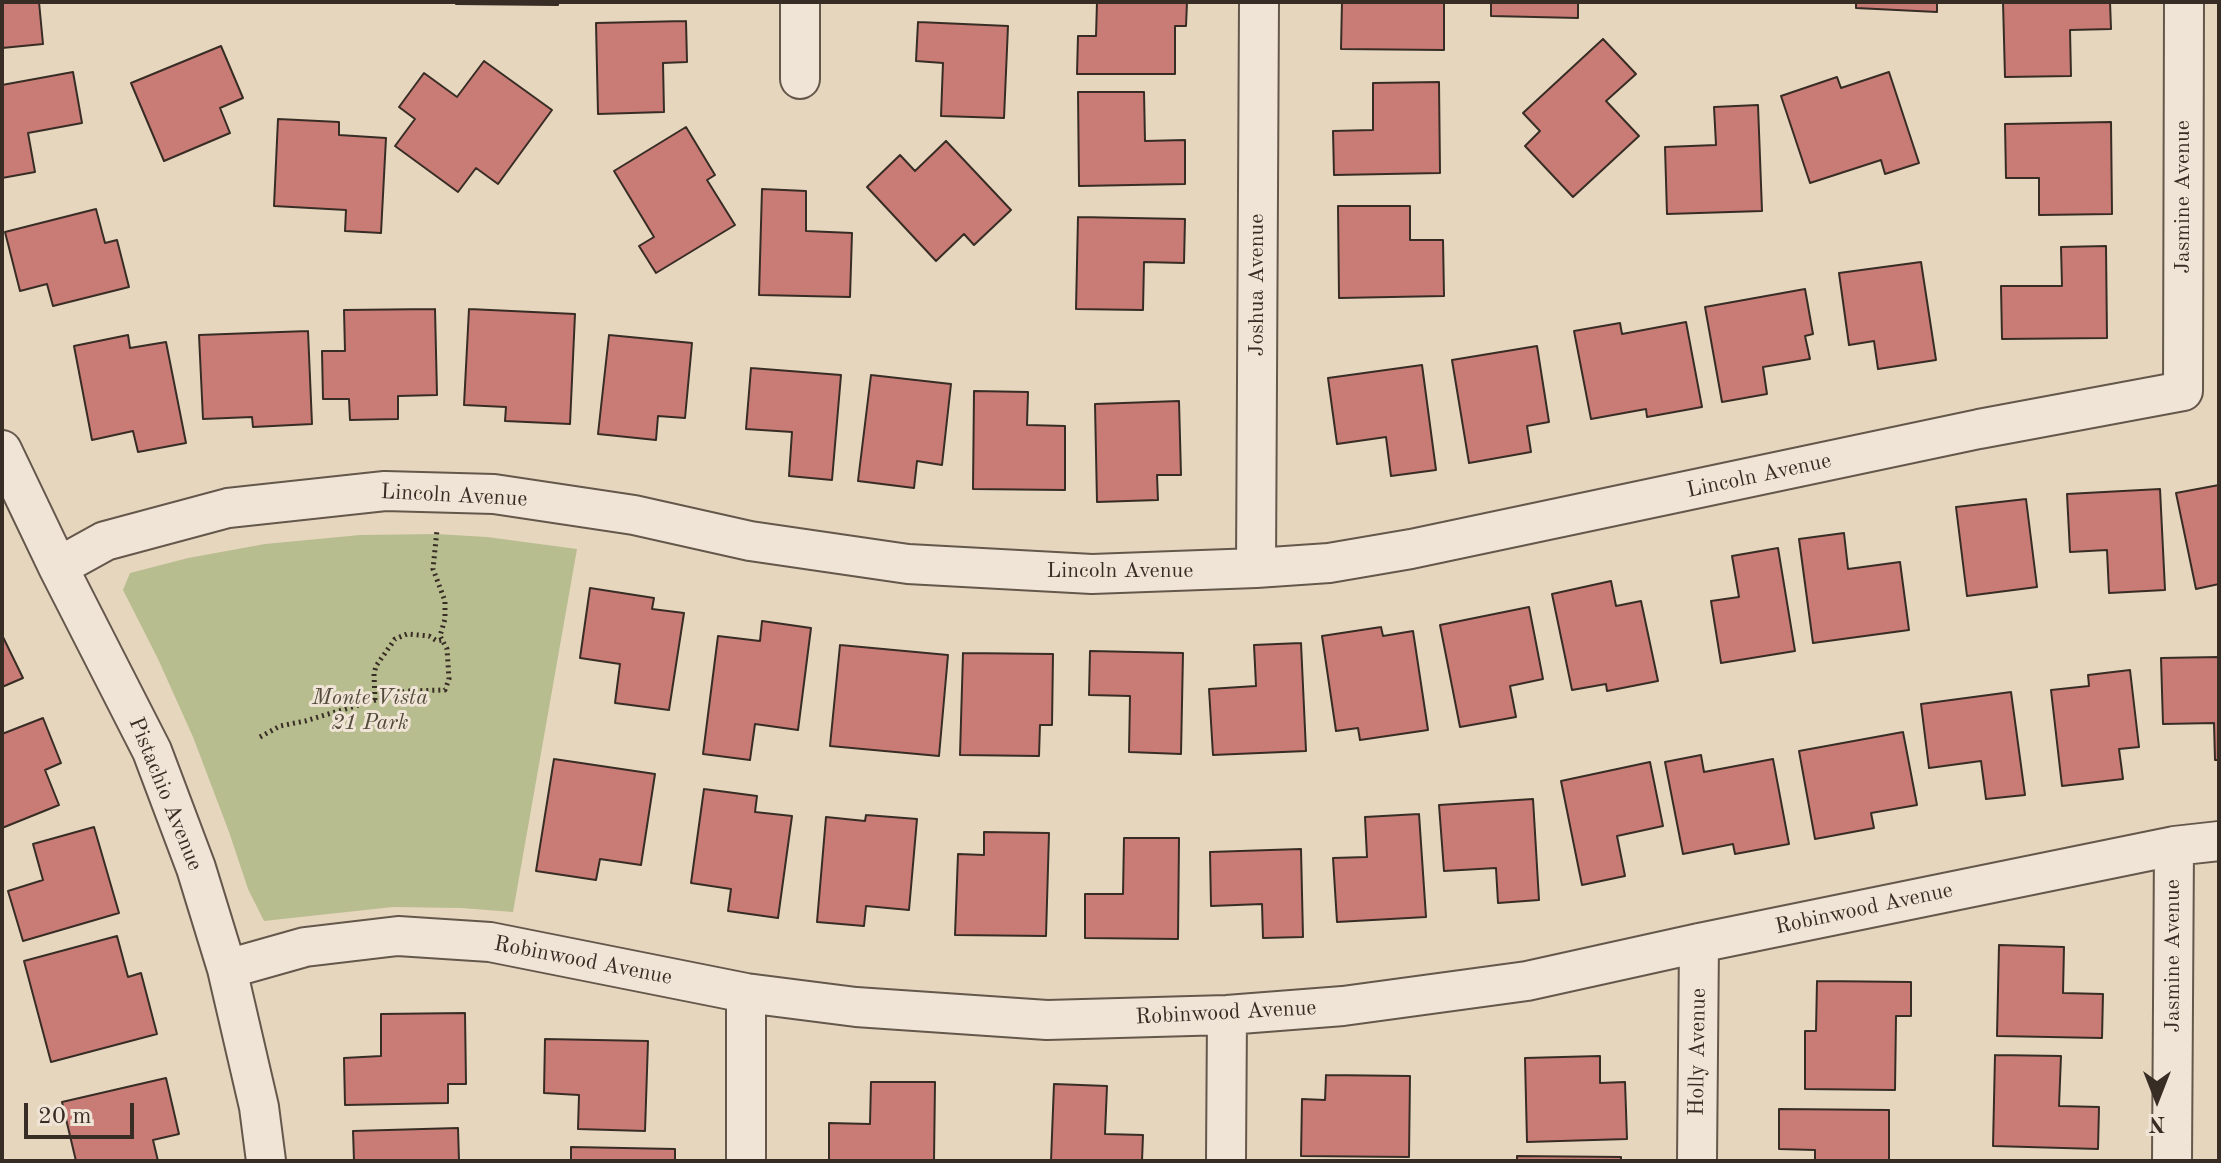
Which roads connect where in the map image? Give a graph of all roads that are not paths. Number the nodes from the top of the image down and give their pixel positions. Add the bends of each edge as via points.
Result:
1 (800, 2) edge
2 (1259, 2) edge
3 (2184, 2) edge
4 (800, 79) dead end
5 (2183, 391) joint
6 (2, 450) edge
7 (58, 567) junction
8 (1256, 568) junction
9 (2219, 841) edge
10 (2174, 846) junction
11 (1699, 943) junction
12 (227, 969) junction
13 (746, 993) junction
14 (1227, 1015) junction
15 (266, 1161) edge
16 (746, 1161) edge
17 (1226, 1161) edge
18 (1697, 1161) edge
19 (2172, 1161) edge

1 - 4 street
2 - 8 street, Joshua Avenue
3 - 5 street, Jasmine Avenue
5 - 8 street, Lincoln Avenue via 1411,549
6 - 7 street, Pistachio Avenue
7 - 8 street, Lincoln Avenue via 105,541 228,508 385,491 509,496 908,564 1092,574
7 - 12 street, Pistachio Avenue via 152,751
9 - 10 street, Robinwood Avenue
10 - 11 street, Robinwood Avenue
10 - 19 street, Jasmine Avenue
11 - 14 street, Robinwood Avenue via 1527,981 1343,1006
11 - 18 street, Holly Avenue
12 - 13 street, Robinwood Avenue via 305,947 398,936 490,942
12 - 15 street, Pistachio Avenue
13 - 14 street, Robinwood Avenue via 856,1007 1047,1020
13 - 16 street
14 - 17 street

